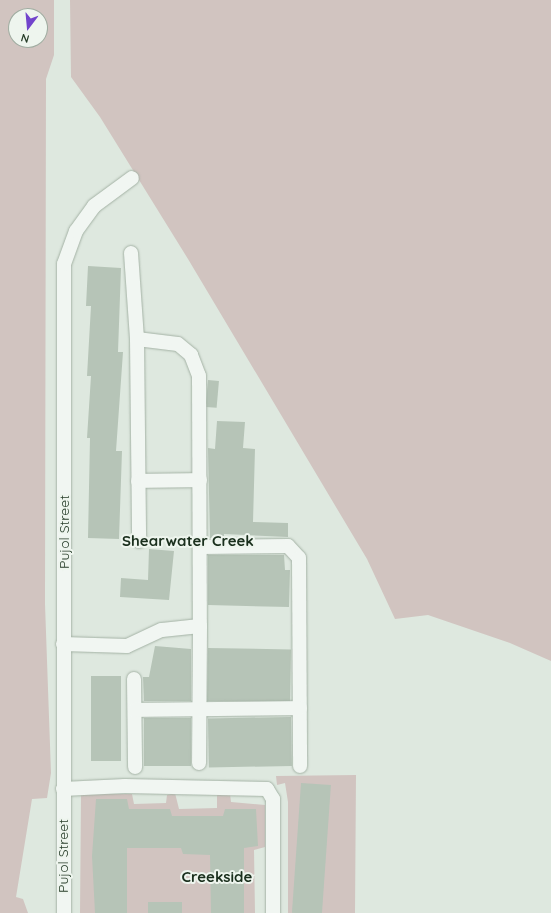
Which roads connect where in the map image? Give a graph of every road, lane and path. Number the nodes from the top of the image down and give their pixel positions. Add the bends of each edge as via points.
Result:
1 (132, 178) dead end
2 (131, 253) dead end
3 (137, 339) junction
4 (200, 480) junction
5 (138, 481) junction
6 (139, 541) dead end
7 (201, 547) junction
8 (200, 626) junction
9 (63, 644) junction
10 (134, 679) dead end
11 (300, 708) junction
12 (199, 709) junction
13 (135, 710) junction
14 (199, 763) dead end
15 (300, 766) dead end
16 (135, 767) dead end
17 (63, 789) junction
18 (64, 913) edge
19 (273, 913) edge

1 - 9 street, Pujol Street via 94,206 76,231 64,264
2 - 3 street
3 - 4 street via 178,344 191,355 199,376
3 - 5 street
4 - 5 street
4 - 7 street
5 - 6 street
7 - 8 street
7 - 11 street via 288,546 296,551 299,558
8 - 9 street via 162,630 127,646
8 - 12 street
9 - 17 street, Pujol Street
10 - 13 street
11 - 12 street
11 - 15 street
12 - 13 street
12 - 14 street
13 - 16 street
17 - 18 street, Pujol Street
17 - 19 street via 125,786 267,789 273,799

